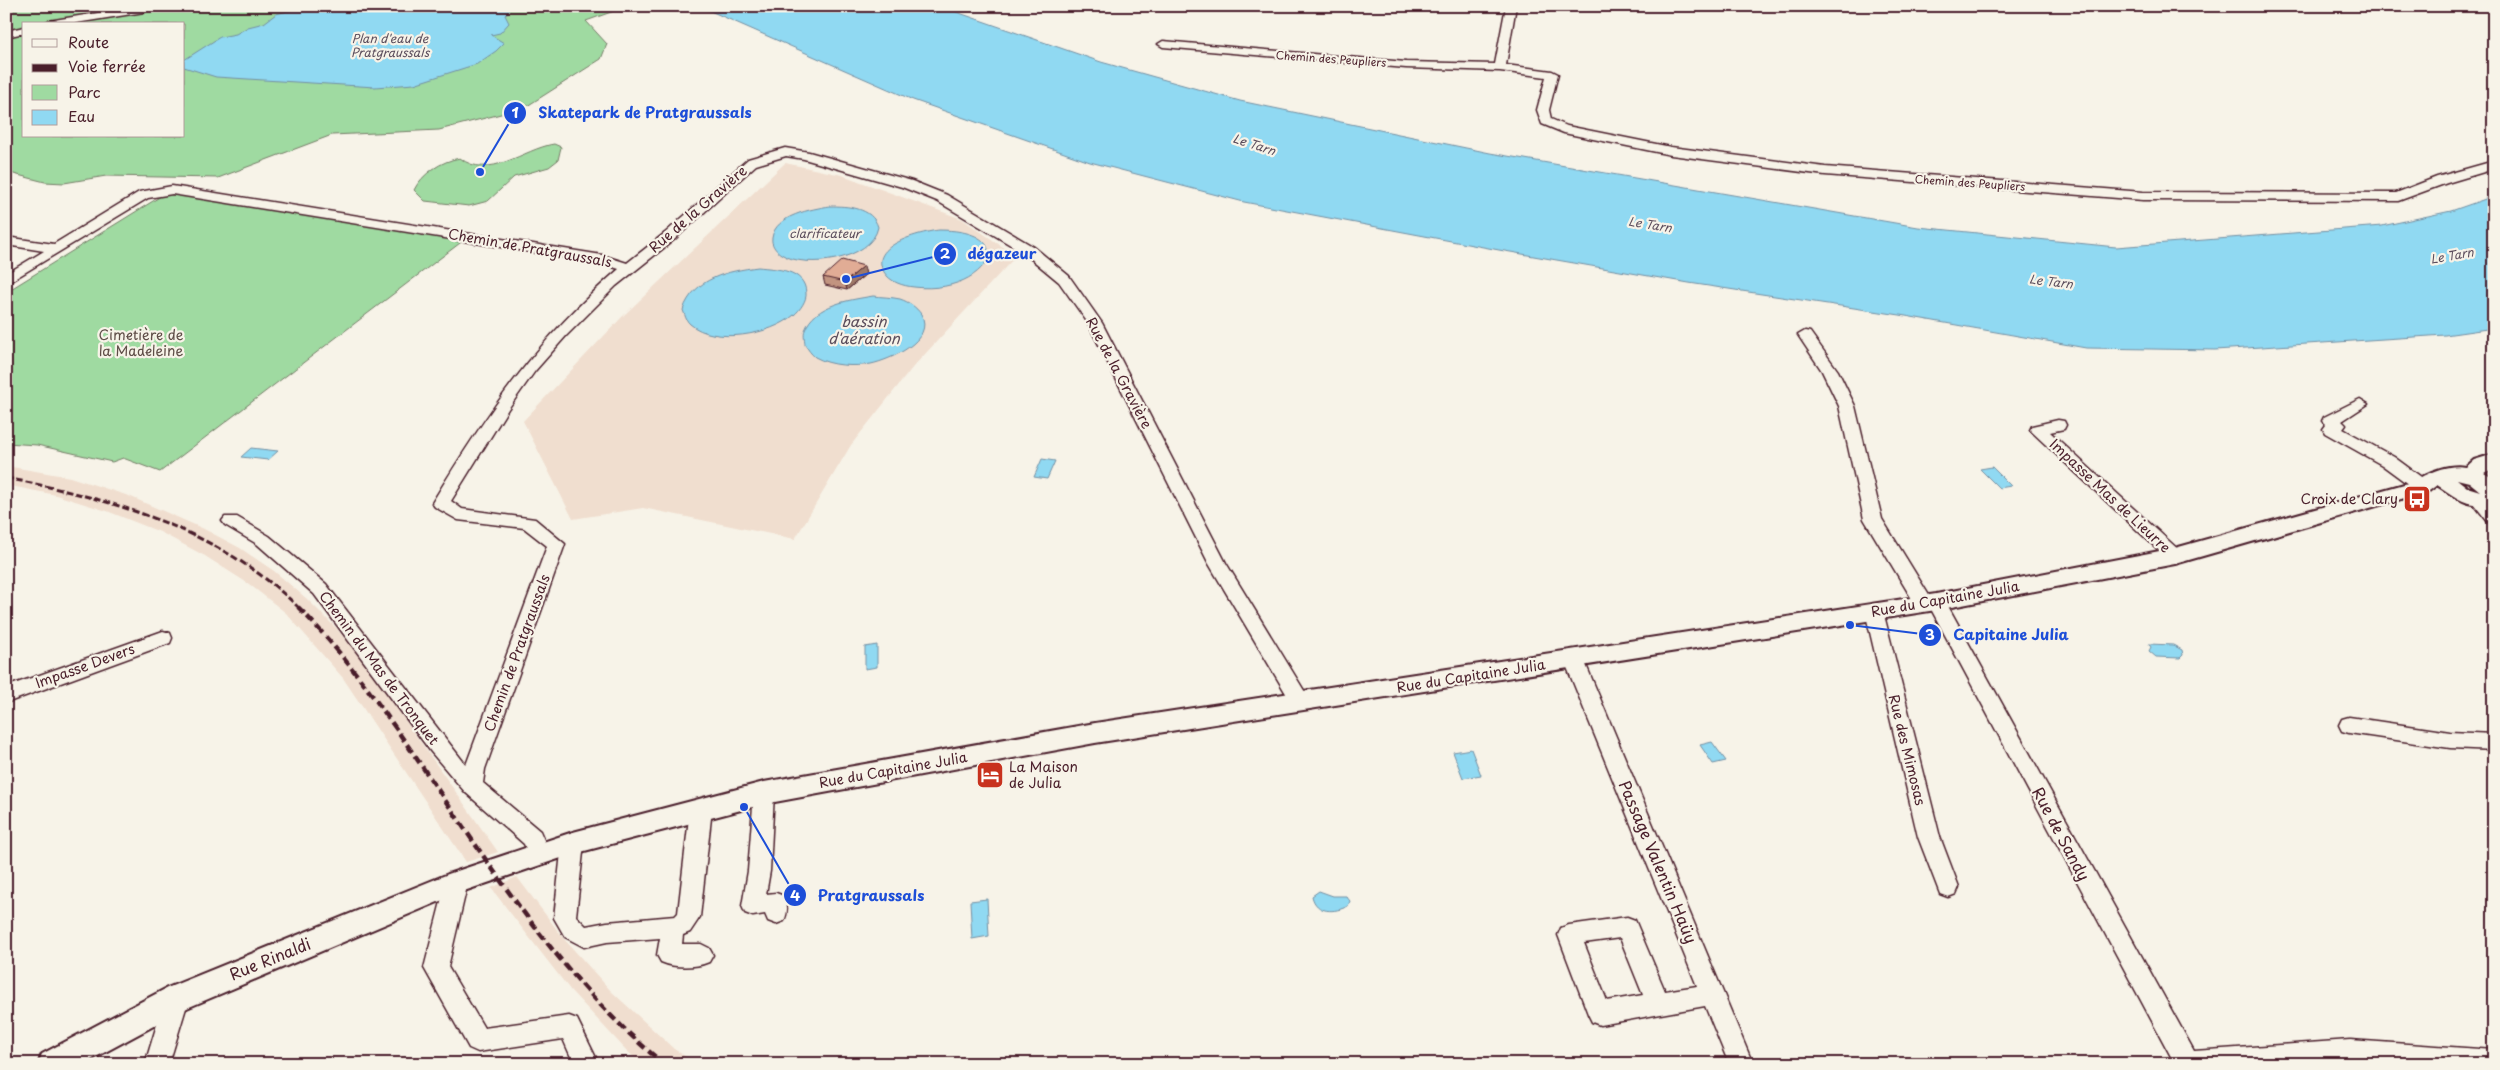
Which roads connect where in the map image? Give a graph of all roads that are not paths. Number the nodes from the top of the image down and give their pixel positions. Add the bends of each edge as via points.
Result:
1 (1511, 6) edge
2 (144, 9) dead end
3 (61, 22) edge
4 (22, 30) edge
5 (6, 34) edge
6 (1163, 44) dead end
7 (1500, 68) junction
8 (2494, 166) edge
9 (6, 241) edge
10 (57, 249) junction
11 (629, 268) junction
12 (6, 280) edge
13 (1805, 335) dead end
14 (2360, 404) dead end
15 (2058, 425) dead end
16 (2377, 436) dead end
17 (2364, 448) junction
18 (2494, 461) edge
19 (2422, 486) junction
20 (2485, 486) edge
21 (2494, 518) edge
22 (231, 522) dead end
23 (2174, 556) junction
24 (1930, 603) junction
25 (1874, 611) junction
26 (163, 638) dead end
27 (1574, 660) junction
28 (6, 695) edge
29 (1300, 702) junction
30 (2349, 725) dead end
31 (2494, 742) edge
32 (472, 786) junction
33 (764, 793) junction
34 (700, 809) junction
35 (573, 843) junction
36 (539, 854) junction
37 (493, 869) joint
38 (457, 882) junction
39 (1948, 887) dead end
40 (776, 914) dead end
41 (673, 927) junction
42 (701, 955) dead end
43 (1713, 994) junction
44 (177, 998) junction
45 (1658, 1004) dead end
46 (2494, 1062) edge
47 (54, 1064) edge
48 (158, 1064) edge
49 (586, 1064) edge
50 (1741, 1064) edge
51 (2188, 1064) edge

1 - 7 street
2 - 3 street
4 - 5 street
6 - 7 street, Chemin des Peupliers via 1406,64
7 - 8 street, Chemin des Peupliers via 1552,74 1543,110 1546,121 1564,129 1670,151 1878,177 2143,196 2364,198 2398,197 2442,180
9 - 10 street
10 - 11 street, Chemin de Pratgraussals via 144,196 172,190 592,258
10 - 12 street, Chemin de Pratgraussals
11 - 29 street, Rue de la Gravière via 670,236 752,162 785,152 907,184 942,198 1029,250 1064,279 1095,323 1218,564
11 - 32 street, Chemin de Pratgraussals via 591,300 502,405 441,503 458,514 530,524 556,544 475,768
13 - 24 street, Rue de Sandy via 1830,371 1847,406 1873,519
14 - 17 street via 2330,421 2338,426 2331,429
15 - 23 street, Impasse Mas de Lieurre via 2038,430
16 - 17 street
17 - 19 street
18 - 20 street via 2481,465
19 - 20 street via 2443,490 2456,473
19 - 23 street, Rue du Capitaine Julia
20 - 21 street
22 - 32 street, Chemin du Mas de Tronquet via 263,540 320,589
23 - 24 street, Rue du Capitaine Julia
24 - 25 street, Rue du Capitaine Julia
24 - 51 street, Rue de Sandy
25 - 27 street, Rue du Capitaine Julia
25 - 39 street, Rue des Mimosas via 1928,837
26 - 28 street, Impasse Devers
27 - 29 street, Rue du Capitaine Julia
27 - 43 street, Passage Valentin Haüy
29 - 33 street, Rue du Capitaine Julia via 1095,733
30 - 31 street via 2450,740
32 - 36 street via 532,838
33 - 34 street, Rue du Capitaine Julia
33 - 40 street via 759,871 753,906 776,903
34 - 35 street, Rue du Capitaine Julia
34 - 41 street via 689,917 682,925
35 - 36 street, Rue du Capitaine Julia
35 - 41 street via 565,918 573,930 584,937
36 - 37 street, Rue du Capitaine Julia
37 - 38 street, Rue Rinaldi
38 - 44 street, Rue Rinaldi
38 - 49 street via 436,968 478,1040 569,1027
41 - 42 street via 669,955
43 - 45 street
43 - 50 street, Passage Valentin Haüy
44 - 47 street, Rue Rinaldi
44 - 48 street
46 - 51 street via 2350,1052

